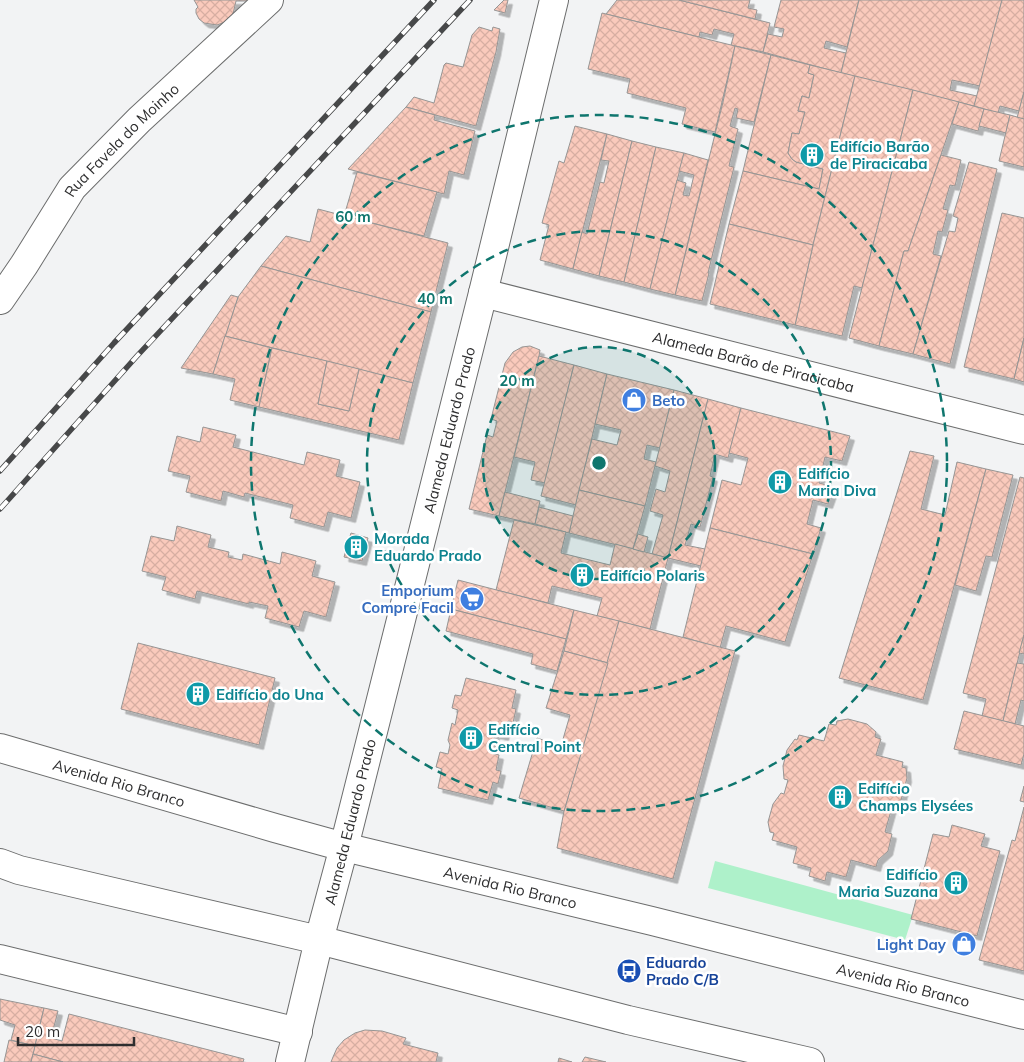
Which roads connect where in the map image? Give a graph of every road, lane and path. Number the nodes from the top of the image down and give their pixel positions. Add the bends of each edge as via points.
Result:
1 (269, 0) edge
2 (554, 0) edge
3 (483, 293) junction
4 (0, 300) edge
5 (1024, 430) edge
6 (0, 748) edge
7 (344, 847) junction
8 (0, 863) edge
9 (319, 940) junction
10 (0, 959) edge
11 (1024, 1015) edge
12 (298, 1032) junction
13 (290, 1062) edge
14 (810, 1062) edge

1 - 4 street, Rua Favela do Moinho via 139,120 72,188
2 - 3 street, Alameda Eduardo Prado
3 - 5 street, Alameda Barão de Piracicaba
3 - 7 street, Alameda Eduardo Prado
6 - 7 street, Avenida Rio Branco
7 - 9 street, Alameda Eduardo Prado
7 - 11 street, Avenida Rio Branco
8 - 9 street
9 - 12 street, Alameda Eduardo Prado
9 - 14 street via 628,1020
10 - 12 street
12 - 13 street, Alameda Eduardo Prado

